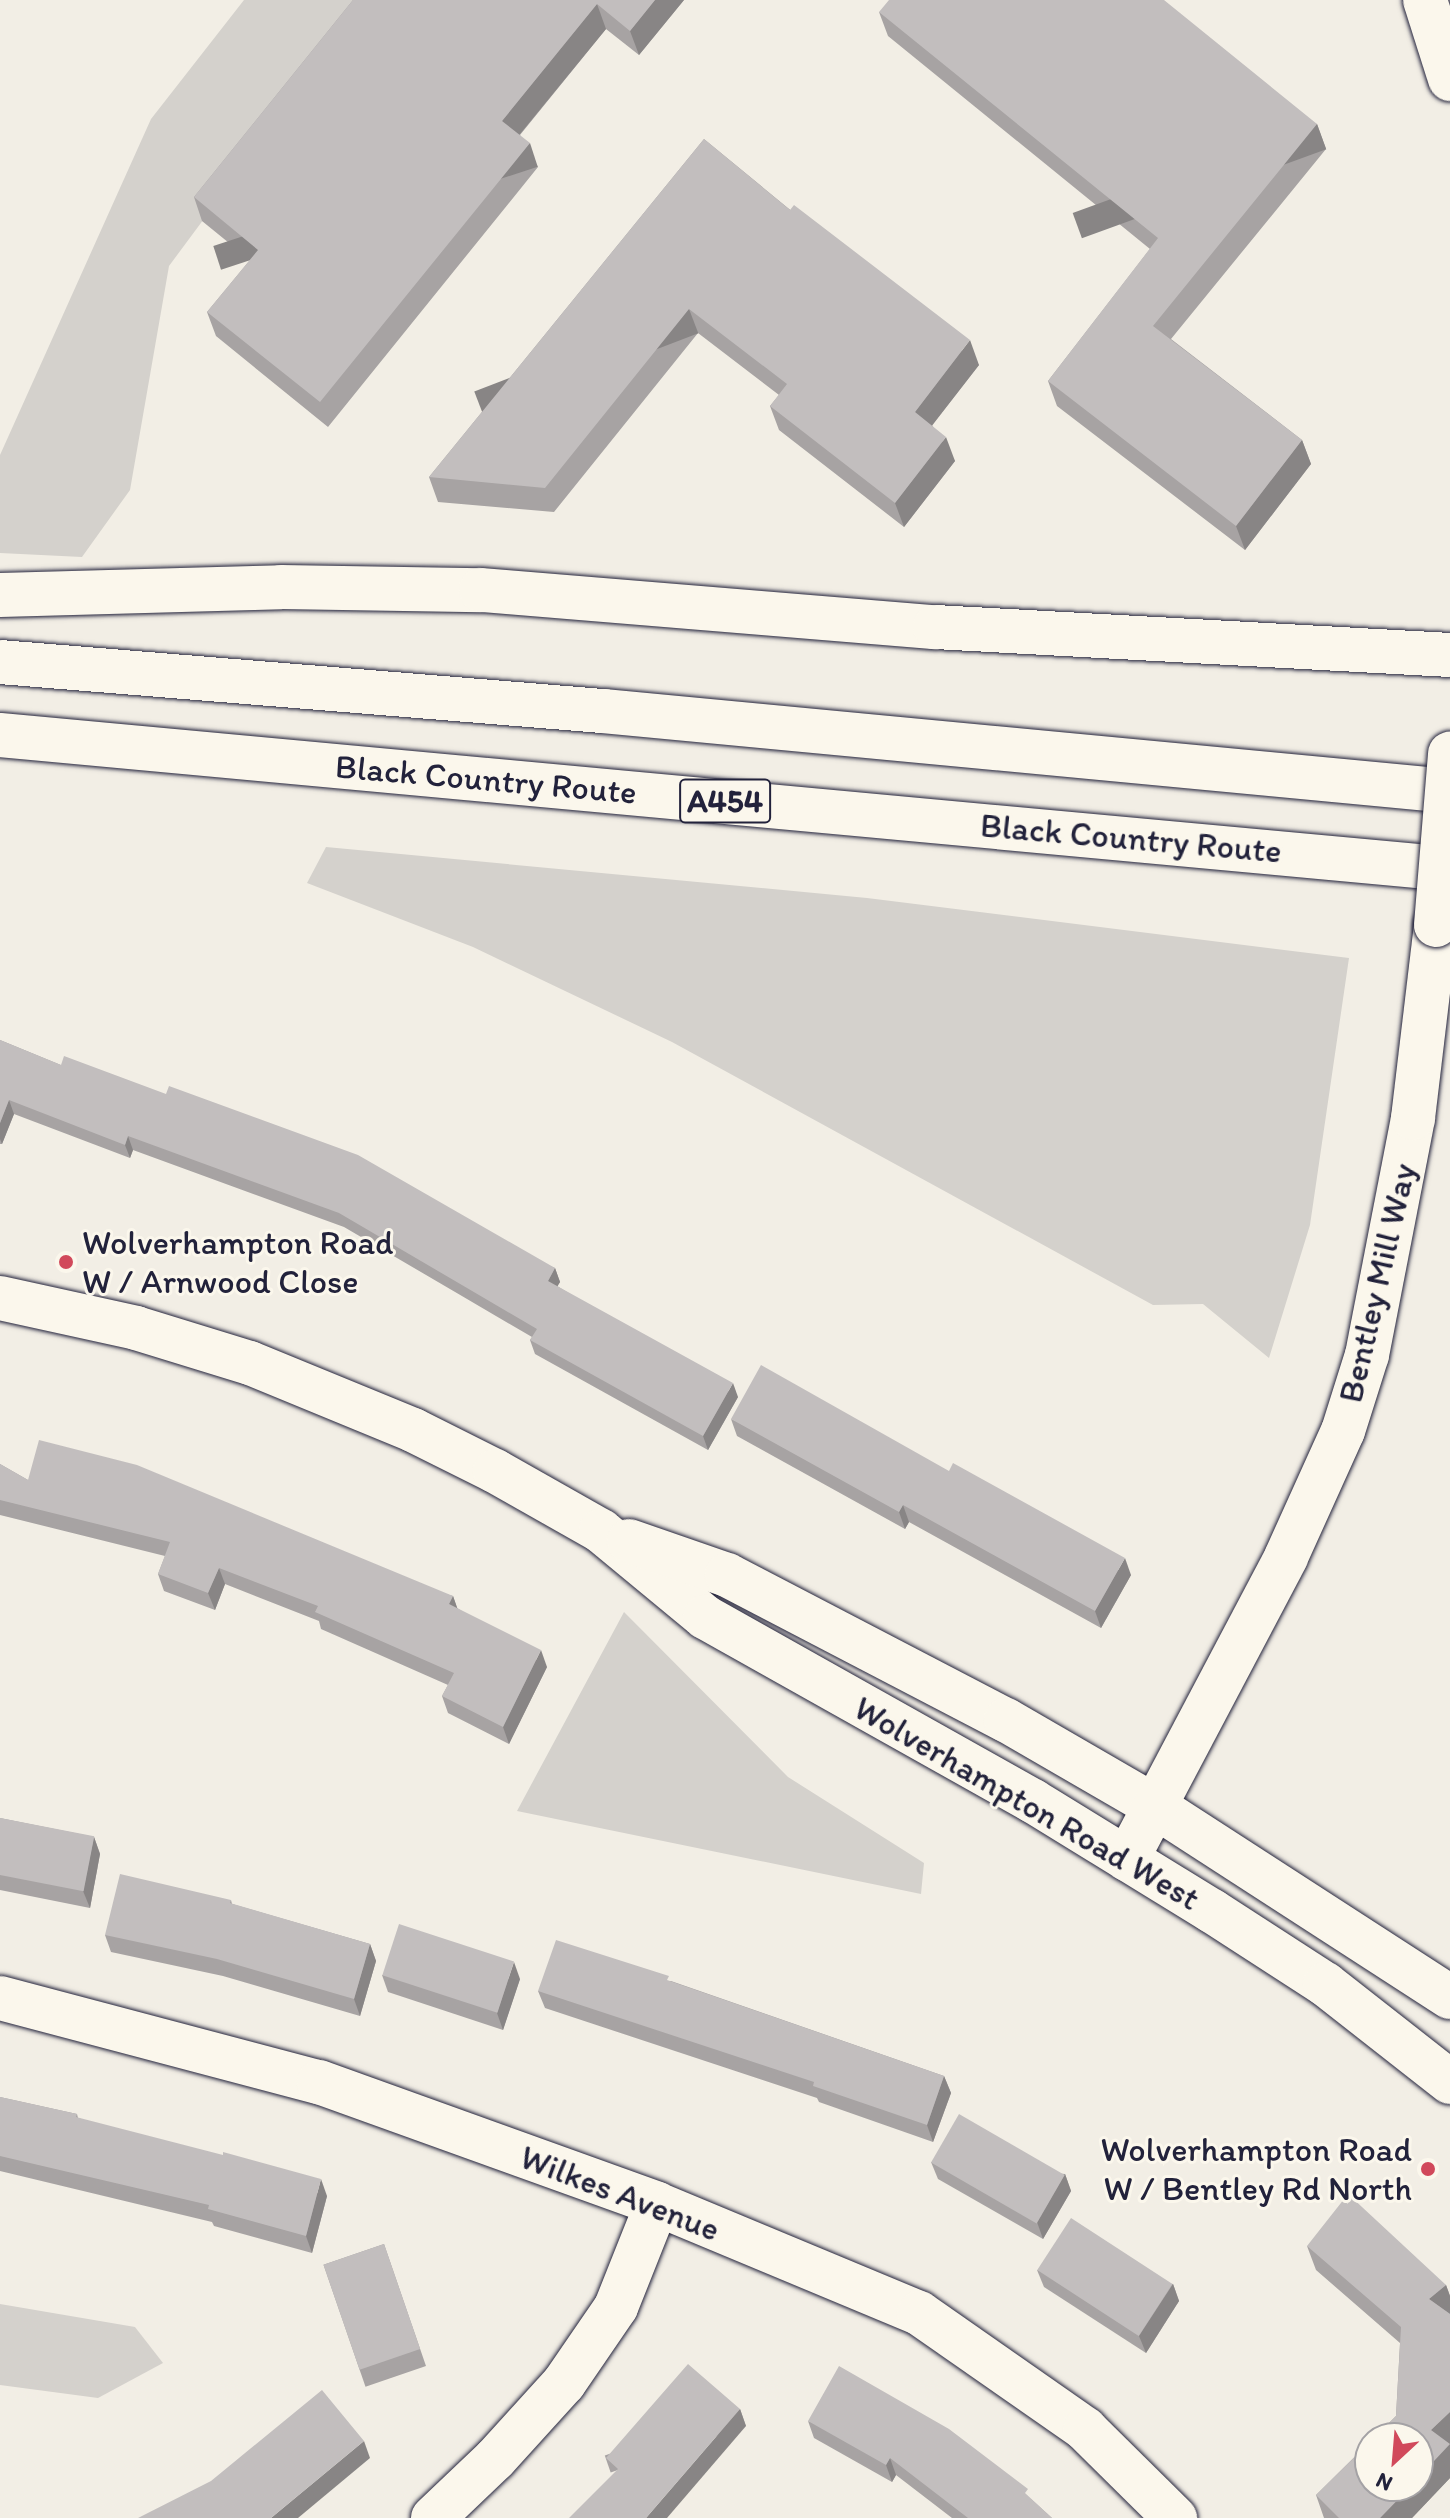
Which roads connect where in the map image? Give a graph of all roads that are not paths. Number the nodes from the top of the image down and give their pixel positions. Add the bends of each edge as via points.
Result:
1 (1425, 0) edge
2 (1450, 79) edge
3 (0, 595) edge
4 (1450, 655) edge
5 (0, 662) edge
6 (0, 735) edge
7 (1450, 754) edge
8 (1450, 791) edge
9 (1450, 869) edge
10 (0, 1298) edge
11 (601, 1531) junction
12 (1156, 1807) junction
13 (1127, 1859) junction
14 (1450, 1997) edge
15 (0, 1998) edge
16 (1450, 2082) edge
17 (657, 2204) junction
18 (433, 2518) edge
19 (1175, 2518) edge

1 - 2 main road
3 - 4 main road via 281,587 481,590 935,627
5 - 8 main road, A454 via 635,713
6 - 9 main road, Black Country Route / A454
7 - 12 main road, Bentley Mill Way, bridge via 1413,1118 1367,1355 1316,1495
10 - 11 main road, Wolverhampton Road West via 136,1328 264,1368 413,1430
11 - 12 main road, Wolverhampton Road West via 727,1575 1006,1720
11 - 13 main road, Wolverhampton Road West via 705,1617
12 - 13 main road, Bentley Mill Way
12 - 14 main road, Wolverhampton Road West
13 - 16 main road, Wolverhampton Road West via 1325,1984
15 - 17 main road, Wilkes Avenue via 319,2082
17 - 18 main road via 616,2307 564,2383
17 - 19 main road, Wilkes Avenue via 919,2313 1085,2429

